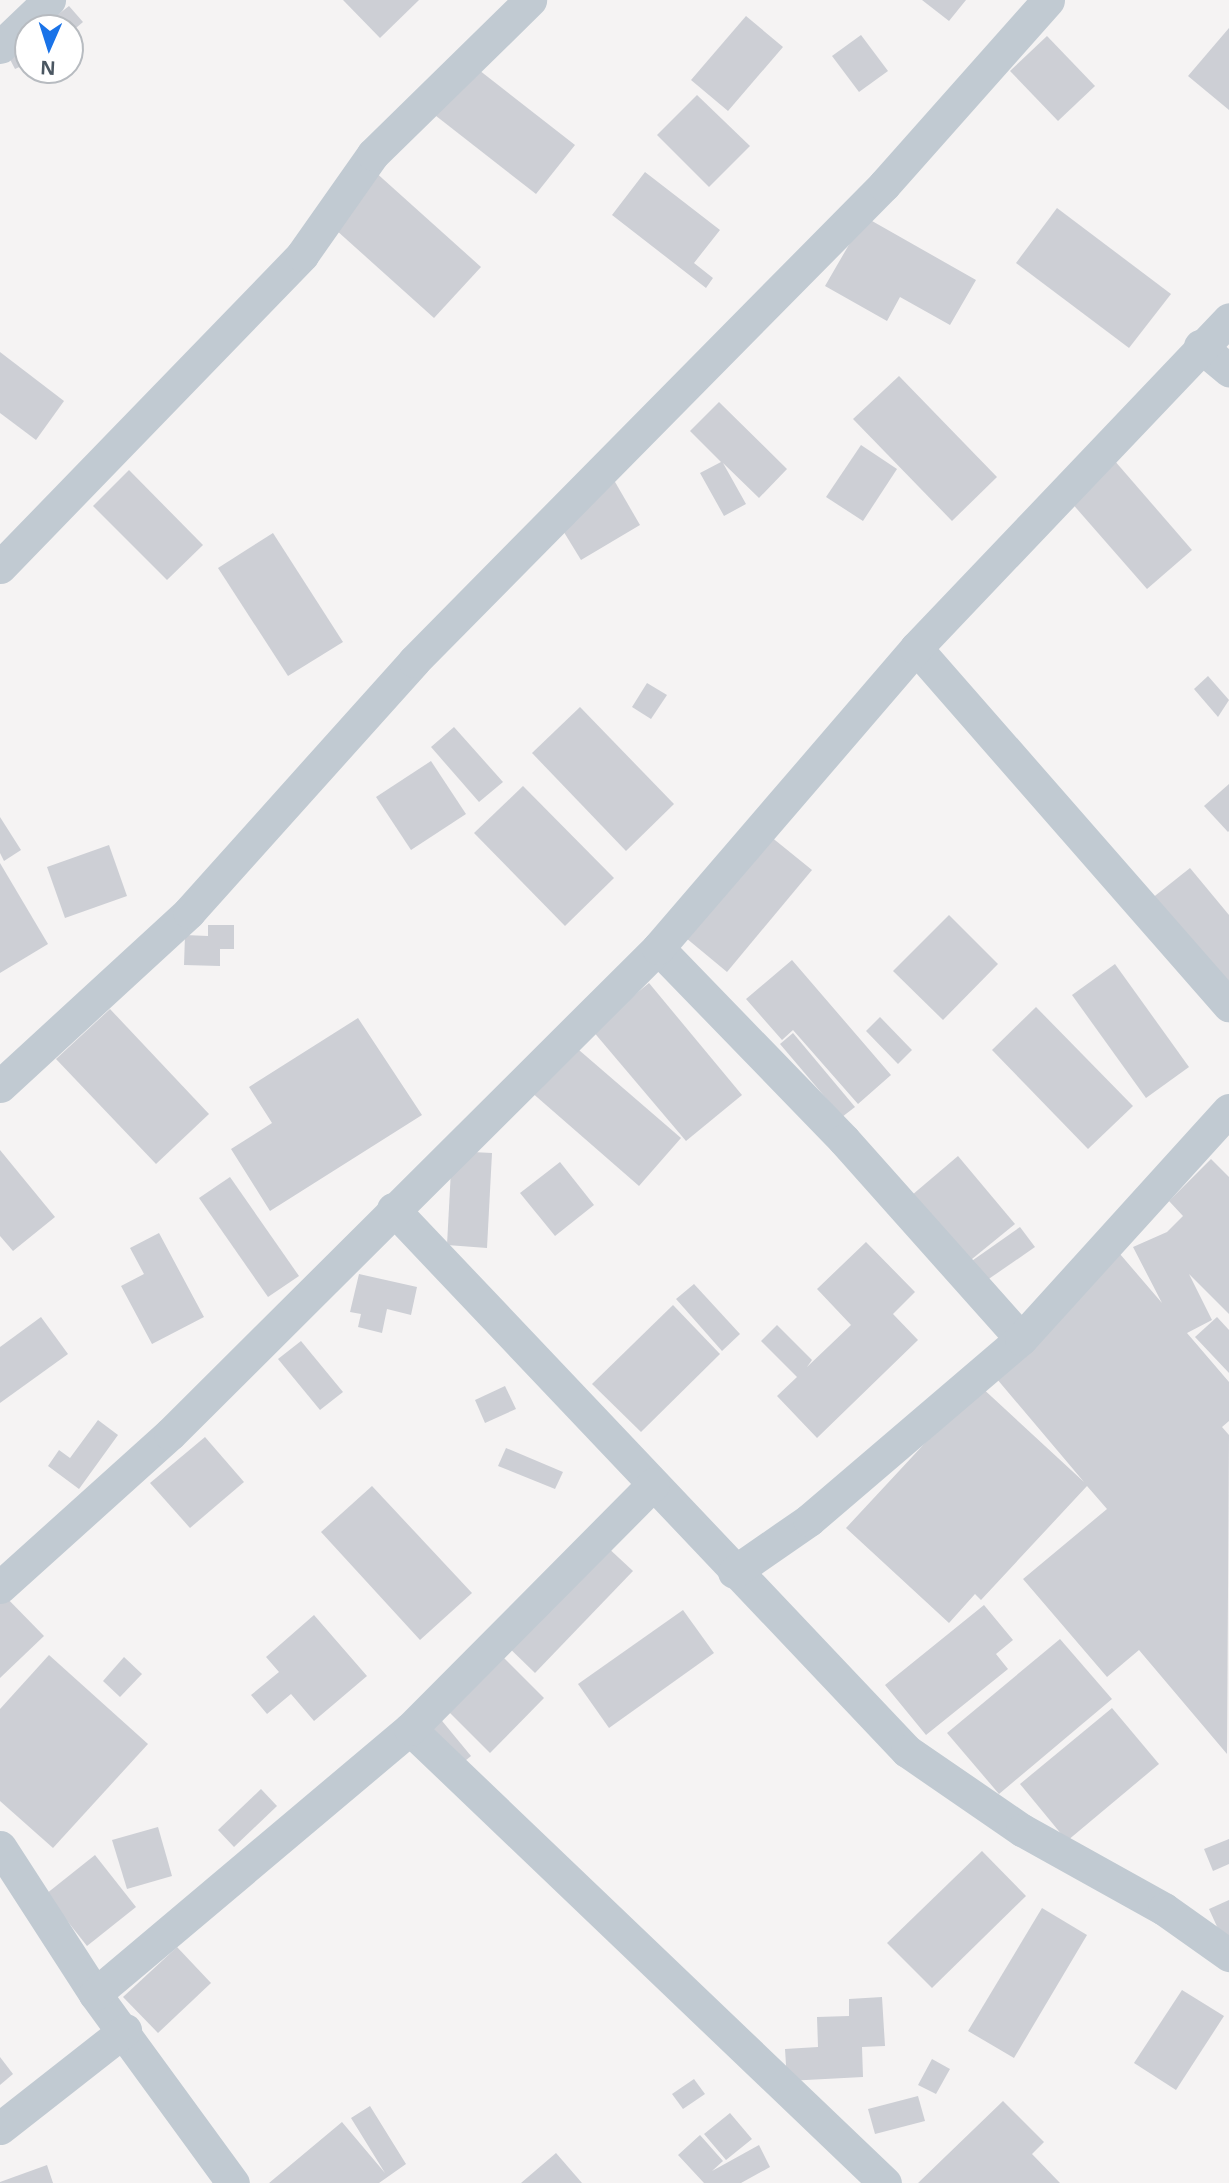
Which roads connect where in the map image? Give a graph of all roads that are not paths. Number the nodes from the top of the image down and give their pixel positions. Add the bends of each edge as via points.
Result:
1 (49, 0) edge
2 (530, 0) edge
3 (1048, 0) edge
4 (0, 47) edge
5 (1229, 319) edge
6 (1200, 346) junction
7 (1229, 370) edge
8 (0, 567) edge
9 (916, 648) junction
10 (659, 948) junction
11 (1229, 1005) edge
12 (0, 1086) edge
13 (1229, 1110) edge
14 (393, 1209) junction
15 (1021, 1339) junction
16 (653, 1484) junction
17 (734, 1572) junction
18 (0, 1587) edge
19 (410, 1729) junction
20 (0, 1847) edge
21 (1229, 1955) edge
22 (95, 1994) junction
23 (125, 2030) junction
24 (0, 2128) edge
25 (233, 2183) edge
26 (885, 2183) edge

1 - 4 street
2 - 8 street via 373,154 302,256
3 - 12 street via 884,186 414,661 190,912
5 - 6 street
6 - 7 street
6 - 9 street
9 - 10 street
9 - 11 street
10 - 14 street
10 - 15 street via 844,1140
13 - 15 street
14 - 16 street
14 - 18 street via 170,1434
15 - 17 street via 809,1520
16 - 17 street
16 - 19 street
17 - 21 street via 906,1751 1022,1830 1164,1909
19 - 22 street
19 - 26 street
20 - 22 street
22 - 23 street
23 - 24 street
23 - 25 street

